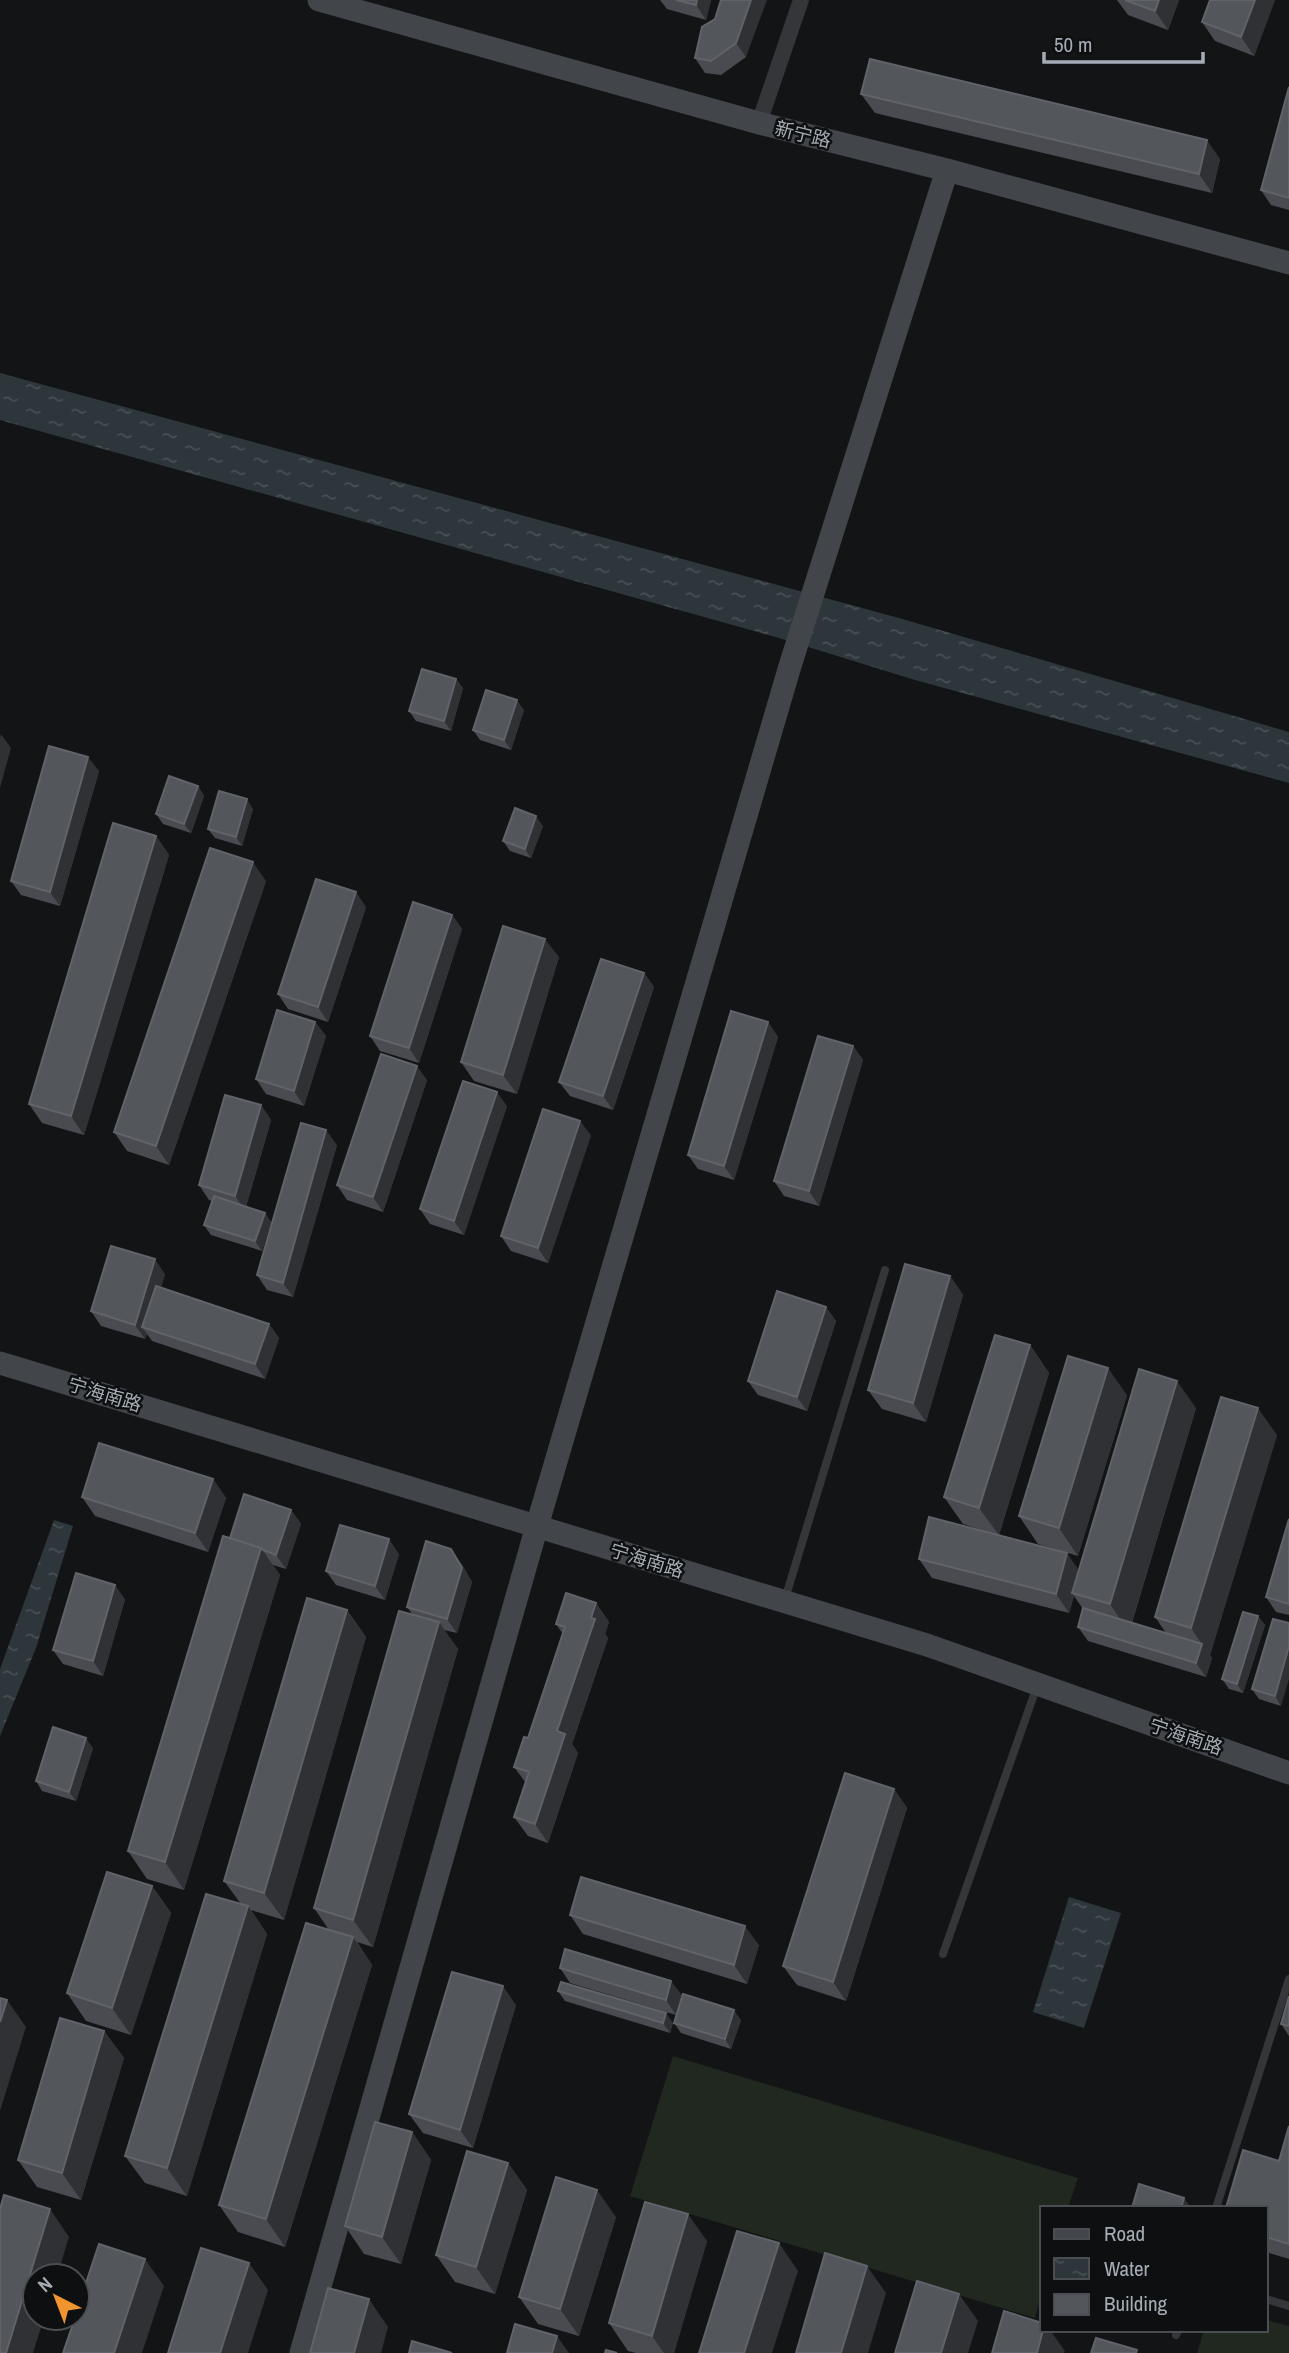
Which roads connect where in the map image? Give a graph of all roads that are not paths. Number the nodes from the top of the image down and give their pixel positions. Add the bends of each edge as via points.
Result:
1 (319, 0) edge
2 (801, 0) edge
3 (759, 122) junction
4 (947, 170) junction
5 (1289, 263) edge
6 (885, 1270) dead end
7 (0, 1363) edge
8 (537, 1526) junction
9 (784, 1602) junction
10 (1038, 1684) junction
11 (1289, 1773) edge
12 (943, 1954) dead end
13 (1289, 1979) edge
14 (1217, 2206) edge
15 (1268, 2300) edge
16 (1289, 2306) edge
17 (301, 2353) edge

1 - 3 street, 新宁路
2 - 3 street
3 - 4 street, 新宁路
4 - 5 street, 新宁路
4 - 8 street via 793,655
6 - 9 lane
7 - 8 street, 宁海南路
8 - 9 street, 宁海南路
8 - 17 street
9 - 10 street, 宁海南路
10 - 11 street, 宁海南路
10 - 12 lane
13 - 14 lane
15 - 16 lane

